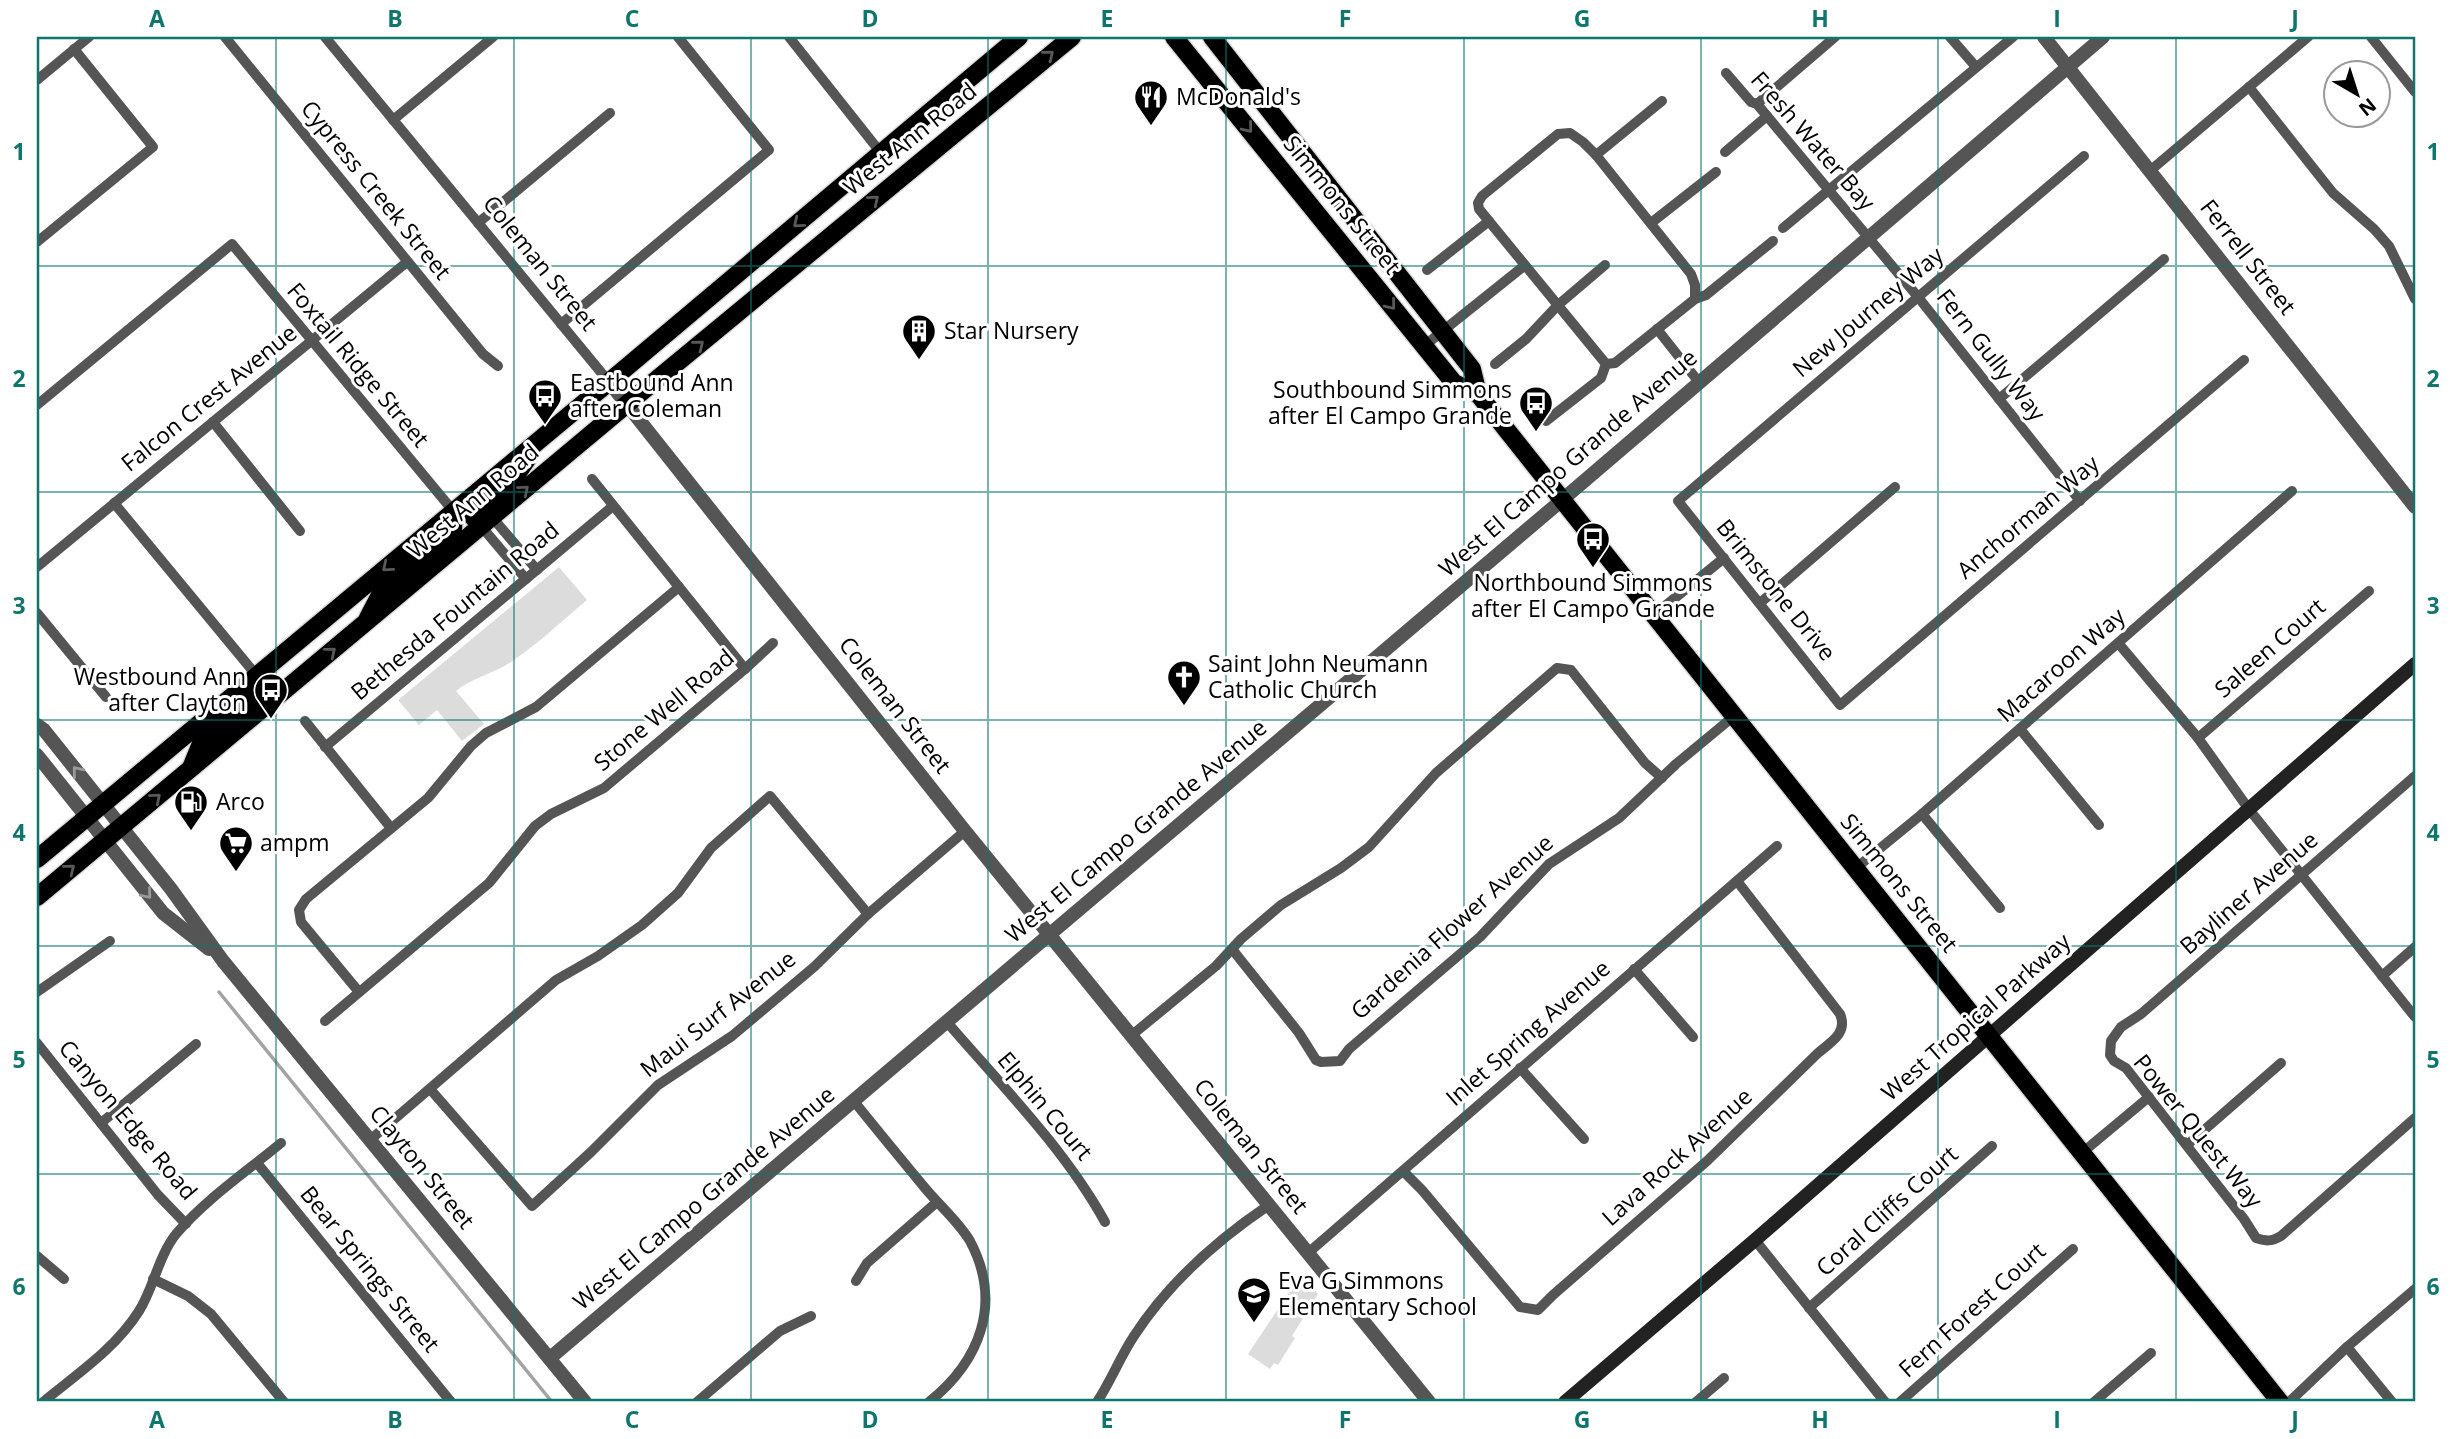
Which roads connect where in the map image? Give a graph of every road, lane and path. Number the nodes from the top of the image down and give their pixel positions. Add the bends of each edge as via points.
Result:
1 (89, 37) edge
2 (225, 37) edge
3 (325, 37) edge
4 (493, 37) edge
5 (678, 37) edge
6 (789, 37) edge
7 (1019, 37) edge
8 (1072, 37) edge
9 (1174, 37) edge
10 (1212, 37) edge
11 (1835, 37) edge
12 (1950, 37) edge
13 (2013, 37) edge
14 (2044, 37) edge
15 (2103, 37) edge
16 (2308, 37) edge
17 (2371, 37) edge
18 (74, 49) junction
19 (1976, 67) junction
20 (2067, 67) junction
21 (1726, 73) dead end
22 (37, 80) edge
23 (2249, 87) junction
24 (2415, 92) edge
25 (1662, 101) dead end
26 (1757, 104) junction
27 (610, 113) dead end
28 (1767, 116) junction
29 (393, 120) junction
30 (1725, 152) dead end
31 (881, 153) junction
32 (1596, 155) junction
33 (2084, 156) dead end
34 (2151, 170) junction
35 (1716, 172) dead end
36 (902, 176) junction
37 (1829, 190) junction
38 (1489, 221) junction
39 (478, 223) junction
40 (1650, 223) junction
41 (1783, 228) dead end
42 (1868, 237) junction
43 (1773, 241) dead end
44 (37, 242) edge
45 (2164, 259) dead end
46 (407, 262) junction
47 (1605, 265) dead end
48 (1524, 266) junction
49 (1427, 270) dead end
50 (1918, 297) junction
51 (1695, 299) junction
52 (2415, 299) edge
53 (1558, 304) junction
54 (561, 324) junction
55 (1657, 329) junction
56 (1442, 331) junction
57 (310, 342) junction
58 (1424, 346) junction
59 (2244, 360) dead end
60 (1495, 364) dead end
61 (1606, 364) junction
62 (498, 366) dead end
63 (1698, 381) junction
64 (609, 382) junction
65 (1478, 394) junction
66 (1999, 399) junction
67 (627, 404) junction
68 (37, 405) edge
69 (1546, 421) dead end
70 (213, 422) junction
71 (542, 438) junction
72 (592, 480) dead end
73 (1895, 486) dead end
74 (2292, 491) dead end
75 (1562, 500) junction
76 (1678, 501) joint
77 (2080, 501) junction
78 (114, 503) junction
79 (613, 506) junction
80 (2415, 507) edge
81 (454, 512) junction
82 (487, 522) junction
83 (300, 531) dead end
84 (1724, 558) junction
85 (37, 567) edge
86 (537, 570) junction
87 (526, 579) junction
88 (679, 587) junction
89 (2369, 591) dead end
90 (1760, 603) junction
91 (37, 613) edge
92 (1654, 615) junction
93 (365, 624) junction
94 (773, 643) dead end
95 (2119, 644) junction
96 (2415, 664) edge
97 (745, 669) junction
98 (257, 676) junction
99 (106, 697) dead end
100 (1840, 705) joint
101 (1734, 716) junction
102 (305, 721) dead end
103 (37, 725) edge
104 (2020, 729) junction
105 (2198, 738) junction
106 (324, 747) junction
107 (37, 755) edge
108 (190, 771) junction
109 (2415, 776) edge
110 (1662, 778) junction
111 (104, 805) junction
112 (2248, 808) junction
113 (1922, 814) junction
114 (87, 818) junction
115 (2099, 825) dead end
116 (121, 828) junction
117 (391, 828) junction
118 (965, 831) junction
119 (104, 842) junction
120 (1777, 846) dead end
121 (37, 859) edge
122 (1856, 868) junction
123 (2301, 875) junction
124 (1737, 881) junction
125 (37, 897) edge
126 (179, 900) junction
127 (2000, 908) dead end
128 (163, 913) junction
129 (868, 914) junction
130 (1049, 934) junction
131 (110, 941) dead end
132 (2415, 947) edge
133 (1232, 949) junction
134 (223, 961) junction
135 (1634, 970) junction
136 (2382, 976) junction
137 (37, 992) edge
138 (359, 992) junction
139 (2415, 1017) edge
140 (325, 1021) dead end
141 (946, 1021) junction
142 (1132, 1035) junction
143 (1989, 1036) junction
144 (1693, 1037) dead end
145 (2111, 1041) joint
146 (37, 1043) edge
147 (196, 1044) dead end
148 (2281, 1063) dead end
149 (1520, 1068) junction
150 (430, 1089) junction
151 (2149, 1097) junction
152 (853, 1100) junction
153 (2415, 1118) edge
154 (101, 1123) junction
155 (1584, 1139) dead end
156 (370, 1140) junction
157 (281, 1143) dead end
158 (2187, 1145) junction
159 (1992, 1146) dead end
160 (2083, 1152) junction
161 (257, 1163) junction
162 (1403, 1171) junction
163 (937, 1202) junction
164 (1269, 1205) junction
165 (1105, 1222) dead end
166 (186, 1224) junction
167 (1755, 1240) junction
168 (2073, 1249) dead end
169 (1308, 1253) junction
170 (37, 1256) edge
171 (64, 1279) dead end
172 (153, 1279) junction
173 (856, 1281) dead end
174 (2415, 1289) edge
175 (1810, 1308) junction
176 (811, 1316) dead end
177 (2347, 1347) junction
178 (2151, 1353) dead end
179 (550, 1359) junction
180 (1724, 1378) dead end
181 (43, 1402) edge
182 (284, 1402) edge
183 (451, 1402) edge
184 (585, 1402) edge
185 (697, 1402) edge
186 (929, 1402) edge
187 (1097, 1402) edge
188 (1429, 1402) edge
189 (1565, 1402) edge
190 (1696, 1402) edge
191 (1885, 1402) edge
192 (1900, 1402) edge
193 (2094, 1402) edge
194 (2280, 1402) edge
195 (2289, 1402) edge
196 (2392, 1402) edge

1 - 18 street
2 - 46 street, Cypress Creek Street
3 - 29 street, Coleman Street
4 - 29 street
5 - 54 street via 769,150
6 - 31 street
7 - 31 main road, West Ann Road
36 -> 8 main road, West Ann Road
9 -> 58 main road, Simmons Street
10 - 56 main road, Simmons Street
11 - 26 street
12 - 19 street
13 - 19 street
14 - 20 street, Ferrell Street
15 - 20 street, West El Campo Grande Avenue
16 - 23 street
17 - 24 street
18 - 22 street
18 - 44 street via 153,147
19 - 37 street
20 - 34 street, Ferrell Street
20 - 42 street, West El Campo Grande Avenue
21 - 26 street, Fresh Water Bay
23 - 34 street
23 - 52 street via 2333,193 2389,246
25 - 32 street
26 - 28 street, Fresh Water Bay
27 - 39 street
28 - 30 street
28 - 37 street, Fresh Water Bay
29 - 39 street, Coleman Street
31 - 36 main road
31 -> 64 main road, West Ann Road
32 - 38 street via 1570,133 1558,135 1482,196 1479,209
32 - 40 street
33 - 50 street, New Journey Way
34 - 80 street, Ferrell Street
35 - 40 street
67 -> 36 main road, West Ann Road
37 - 41 street
37 - 42 street, Fresh Water Bay
38 - 48 street
38 - 49 street
39 - 54 street, Coleman Street
40 - 51 street via 1691,274
42 - 50 street, Fern Gully Way
42 - 63 street, West El Campo Grande Avenue
43 - 51 street
45 - 66 street
46 - 57 street, Falcon Crest Avenue
46 - 62 street, Cypress Creek Street
47 - 53 street
48 - 53 street
48 - 56 street
50 - 66 street, Fern Gully Way
50 - 76 street, New Journey Way
51 - 55 street
53 - 60 street
53 - 61 street
54 - 64 street, Coleman Street
55 - 61 street via 1615,363
55 - 63 street
56 - 58 street
56 - 65 main road, Simmons Street via 1472,369
57 - 68 street, Foxtail Ridge Street via 232,244
57 - 70 street, Falcon Crest Avenue
57 - 81 street, Foxtail Ridge Street
58 - 65 main road, Simmons Street via 1454,383
59 - 77 street, Anchorman Way
61 - 69 street via 1601,377
63 - 75 street, West El Campo Grande Avenue
64 - 67 street, Coleman Street
64 - 71 main road, West Ann Road
65 - 75 main road, Simmons Street
66 - 77 street, Fern Gully Way
82 -> 67 main road, West Ann Road
67 - 118 street, Coleman Street
70 - 78 street, Falcon Crest Avenue
70 - 83 street
71 - 81 main road, West Ann Road
71 - 82 main road via 517,474 473,517
72 - 79 street
73 - 90 street
74 - 95 street, Macaroon Way
75 - 92 main road, Simmons Street
75 - 130 street, West El Campo Grande Avenue
76 - 84 street, Brimstone Drive
77 - 100 street, Anchorman Way
78 - 85 street, Falcon Crest Avenue
78 - 98 street
79 - 86 street, Bethesda Fountain Road
79 - 88 street
81 - 93 main road via 453,530 380,595
81 -> 98 main road, West Ann Road
82 - 86 street
82 - 87 street
82 - 93 main road, West Ann Road
84 - 90 street, Brimstone Drive
84 - 92 street
86 - 87 street, Bethesda Fountain Road
87 - 106 street, Bethesda Fountain Road
88 - 97 street
88 - 117 street via 536,707 486,733 428,798
89 - 105 street, Saleen Court
90 - 100 street, Brimstone Drive
91 - 99 street
92 - 101 main road, Simmons Street
108 -> 93 main road, West Ann Road
94 - 97 street, Stone Well Road
95 - 104 street, Macaroon Way
95 - 105 street
96 - 112 main road, West Tropical Parkway
97 - 138 street, Stone Well Road via 604,788 535,826 489,883
98 - 108 main road via 257,690 202,741
98 - 111 main road, West Ann Road
101 - 110 street, Gardenia Flower Avenue
101 - 122 main road, Simmons Street
102 - 106 street
111 -> 103 street, Clayton Street
104 - 113 street, Macaroon Way
104 - 115 street
105 - 112 street
106 - 117 street
107 - 114 street, Clayton Street
116 -> 108 main road, West Ann Road
109 - 123 street, Bayliner Avenue
110 - 133 street via 1571,670 1557,668 1436,773 1369,847 1281,905
110 - 133 street, Gardenia Flower Avenue via 1619,818 1549,864 1480,937 1340,1061 1316,1060
111 - 114 main road, West Ann Road
111 - 116 street, Clayton Street
112 - 123 street
112 - 143 main road, West Tropical Parkway
113 - 122 street, Macaroon Way
113 - 127 street
114 - 119 street, Clayton Street
114 - 121 main road, West Ann Road
116 - 119 main road, West Ann Road
116 - 126 street, Clayton Street
117 - 138 street via 306,899 299,910 301,922
118 - 129 street, Maui Surf Avenue
118 - 130 street, Coleman Street
125 -> 119 main road, West Ann Road
119 -> 128 street, Clayton Street
120 - 124 street, Inlet Spring Avenue
122 - 143 main road, Simmons Street
123 - 136 street
123 - 145 street, Bayliner Avenue via 2121,1027
124 - 135 street, Inlet Spring Avenue
124 - 162 street, Lava Rock Avenue via 1844,1022 1837,1037 1707,1161 1545,1305 1528,1310 1514,1302
126 - 128 street
126 - 134 street, Clayton Street
128 - 134 street, Clayton Street
129 - 150 street, Maui Surf Avenue via 732,1036 658,1085 532,1206
129 - 150 street via 770,796 711,848 678,892 642,925 556,981
130 - 141 street, West El Campo Grande Avenue
130 - 142 street, Coleman Street
131 - 137 street
132 - 136 street
133 - 142 street
134 - 156 street, Clayton Street
135 - 144 street
135 - 149 street, Inlet Spring Avenue
136 - 139 street
138 - 140 street, Stone Well Road
141 - 152 street, West El Campo Grande Avenue
141 - 165 street, Elphin Court via 1067,1162
142 - 164 street, Coleman Street
143 - 160 main road, Simmons Street
143 - 167 main road, West Tropical Parkway
145 - 151 street, Power Quest Way via 2114,1061 2126,1068
146 - 154 street, Canyon Edge Road
147 - 154 street
148 - 158 street
149 - 155 street
149 - 162 street, Inlet Spring Avenue
150 - 156 street
151 - 158 street, Power Quest Way
151 - 160 street
152 - 163 street
152 - 179 street, West El Campo Grande Avenue
153 - 158 street, Power Quest Way via 2273,1241 2256,1238
154 - 166 street, Canyon Edge Road
156 - 179 street, Clayton Street
157 - 161 street
159 - 175 street, Coral Cliffs Court
160 - 194 main road, Simmons Street
161 - 166 street
161 - 183 street, Bear Springs Street
162 - 169 street, Inlet Spring Avenue
163 - 173 street via 867,1263
163 - 186 street via 968,1238 984,1284 984,1313 978,1343 961,1372
164 - 169 street, Coleman Street
164 - 187 street via 1215,1244 1174,1284 1133,1338
166 - 172 street via 165,1251
167 - 175 street
167 - 189 main road, West Tropical Parkway
168 - 192 street, Fern Forest Court
169 - 188 street, Coleman Street
170 - 171 street
172 - 181 street via 124,1334
172 - 182 street via 188,1296 211,1314
174 - 177 street
175 - 191 street
176 - 185 street via 780,1331
177 - 195 street
177 - 196 street
178 - 193 street
179 - 184 street, Clayton Street
180 - 190 street

